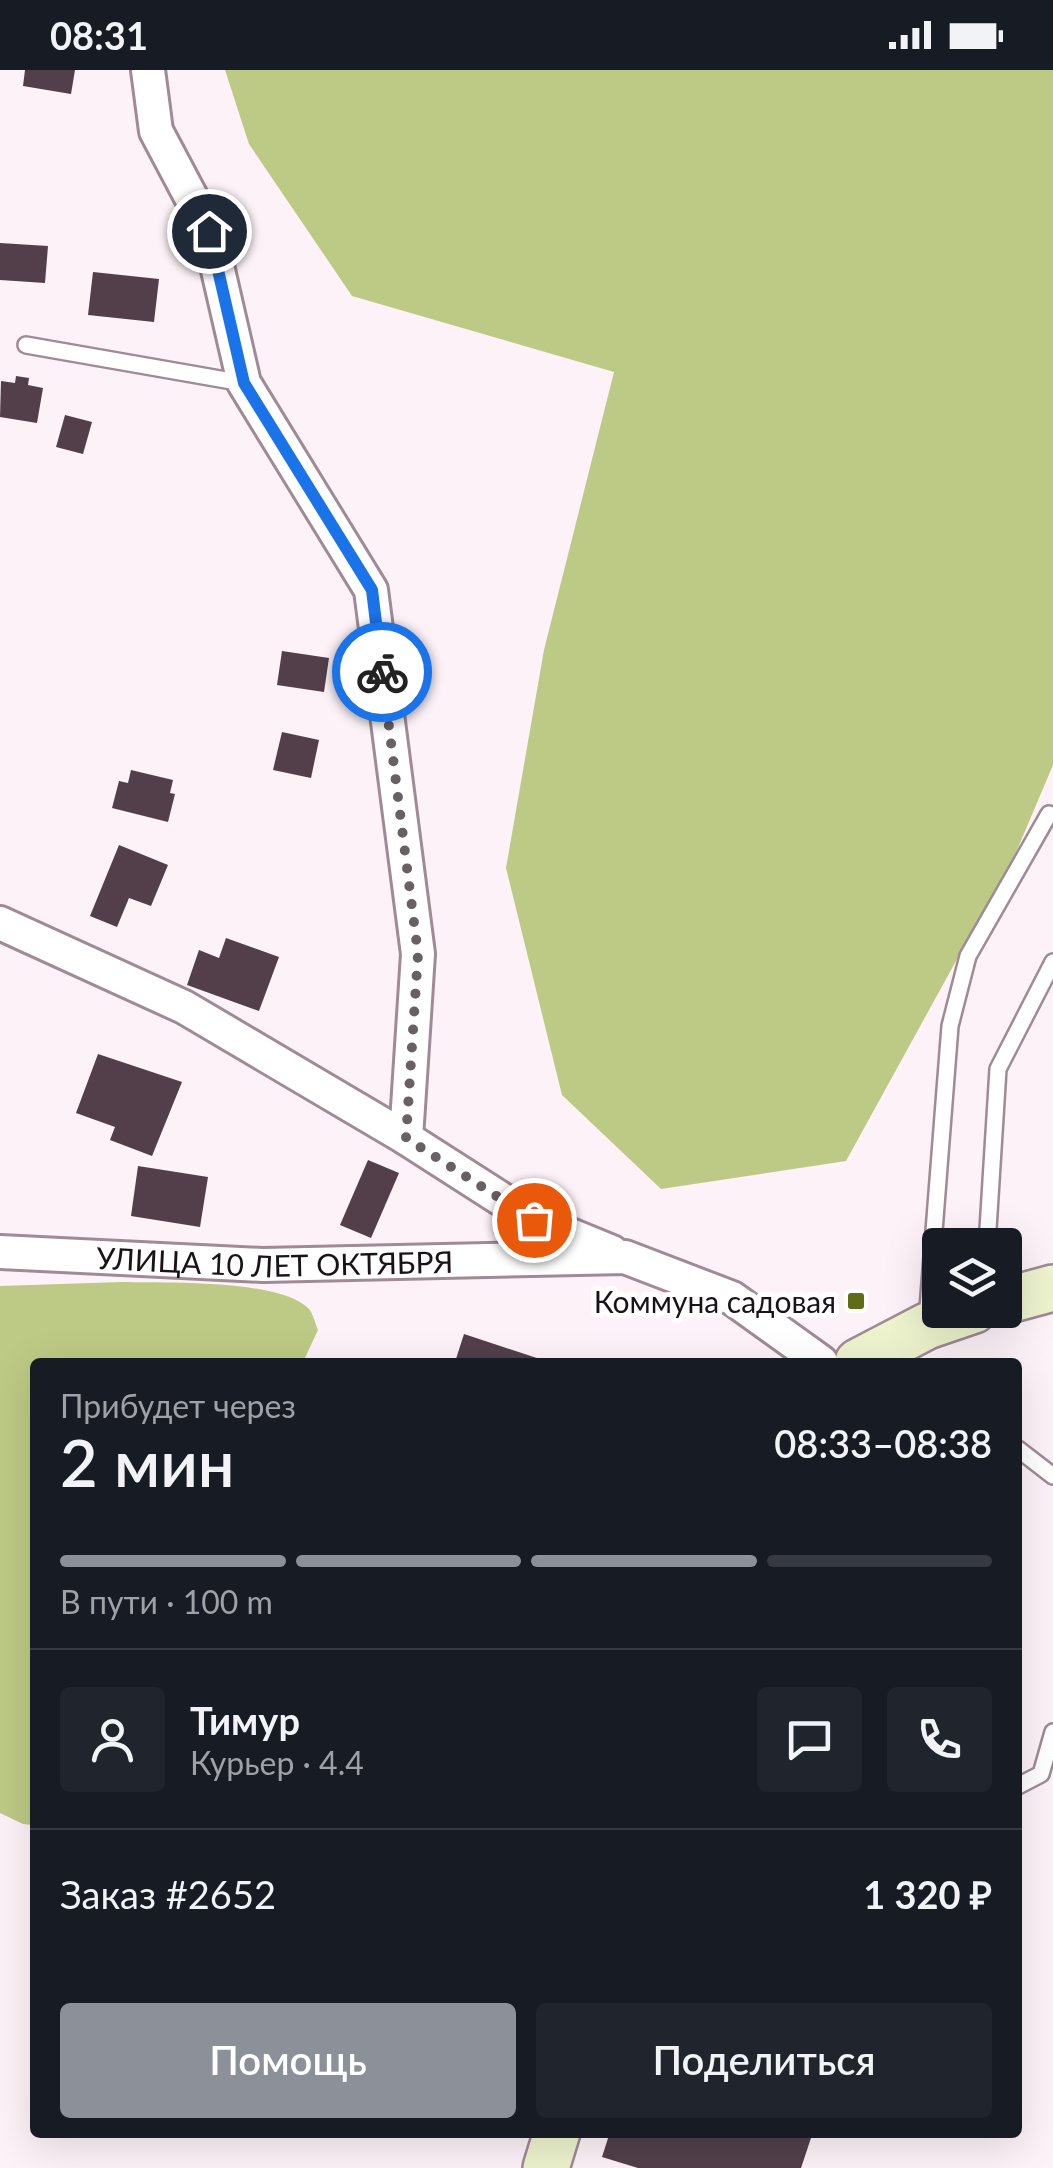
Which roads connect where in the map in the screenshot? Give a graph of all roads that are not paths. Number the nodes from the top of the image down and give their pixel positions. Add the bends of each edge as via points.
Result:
1 (148, 70) edge
2 (26, 345) dead end
3 (244, 383) junction
4 (1049, 814) dead end
5 (0, 923) edge
6 (1053, 962) edge
7 (406, 1138) junction
8 (935, 1228) edge
9 (988, 1228) edge
10 (0, 1252) edge
11 (625, 1257) junction
12 (1053, 1288) edge
13 (1022, 1296) edge
14 (924, 1328) edge
15 (815, 1358) edge
16 (880, 1358) edge
17 (1022, 1453) edge
18 (1053, 1476) edge
19 (1053, 1732) edge
20 (1022, 1784) edge
21 (555, 2138) edge
22 (546, 2168) edge

1 - 3 street via 156,131 209,231
2 - 3 lane
3 - 7 street via 372,590 418,954
4 - 8 lane via 968,956 950,1026
5 - 7 street via 184,1007
6 - 9 lane via 998,1068
7 - 11 street via 534,1220
10 - 11 street, УЛИЦА 10 ЛЕТ ОКТЯБРЯ via 263,1265
11 - 15 street, УЛИЦА 10 ЛЕТ ОКТЯБРЯ via 732,1298
12 - 13 street
14 - 16 street
17 - 18 lane
19 - 20 lane via 1041,1774
21 - 22 street

